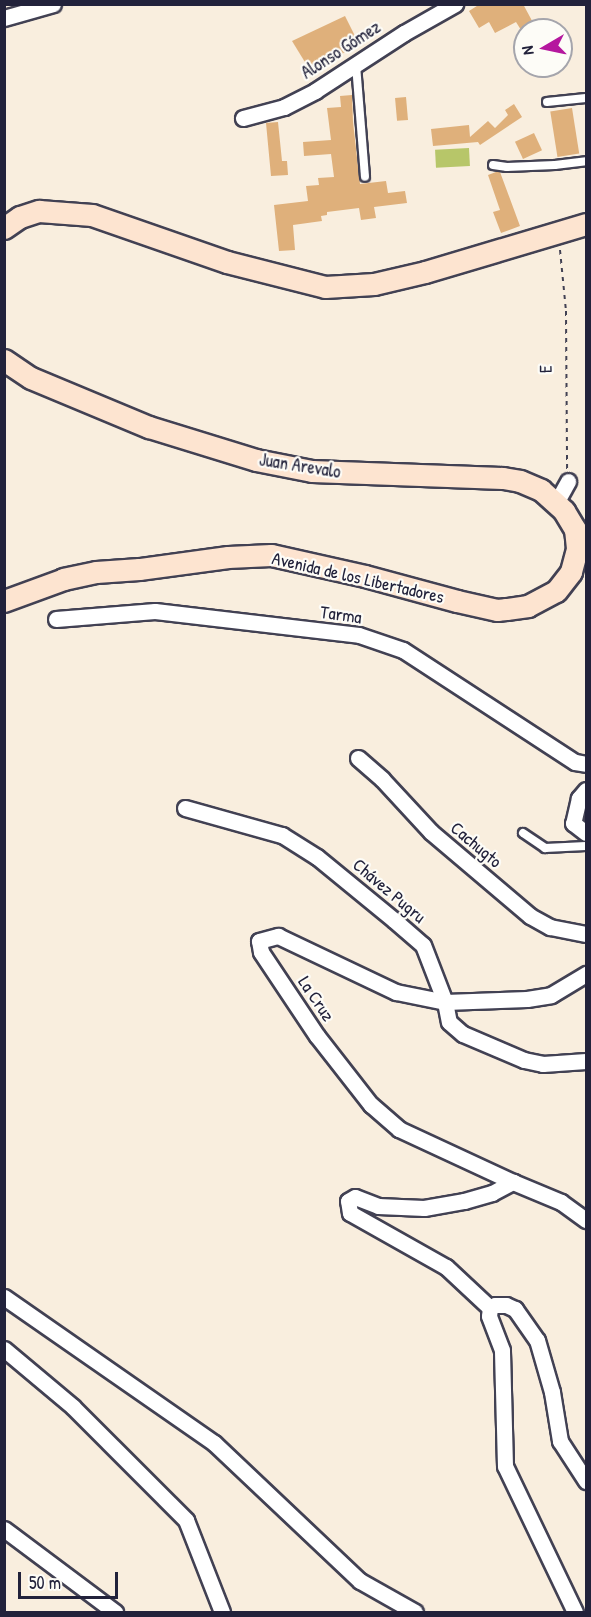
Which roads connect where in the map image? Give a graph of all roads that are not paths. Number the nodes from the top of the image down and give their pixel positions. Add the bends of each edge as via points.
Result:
1 (53, 4) edge
2 (455, 4) edge
3 (4, 18) edge
4 (356, 65) junction
5 (586, 98) edge
6 (547, 102) dead end
7 (243, 118) dead end
8 (586, 161) edge
9 (493, 165) dead end
10 (365, 177) dead end
11 (7, 223) edge
12 (586, 224) edge
13 (4, 360) edge
14 (568, 481) road end
15 (556, 503) junction
16 (582, 552) edge
17 (4, 601) edge
18 (56, 619) dead end
19 (358, 758) dead end
20 (586, 765) edge
21 (586, 790) edge
22 (185, 808) dead end
23 (523, 833) dead end
24 (586, 833) edge
25 (586, 846) edge
26 (586, 934) edge
27 (586, 974) edge
28 (445, 1002) junction
29 (586, 1061) edge
30 (513, 1182) junction
31 (586, 1220) edge
32 (4, 1297) edge
33 (490, 1308) junction
34 (4, 1349) edge
35 (586, 1481) edge
36 (4, 1528) edge
37 (115, 1612) edge
38 (222, 1612) edge
39 (415, 1612) edge
40 (575, 1612) edge

1 - 3 street
2 - 4 street, Alonso Gómez
4 - 7 street, Alonso Gómez via 284,107
4 - 10 lane
5 - 6 lane
8 - 9 lane
11 - 12 street via 39,211 92,215 226,262 325,287 374,284 425,272
13 - 15 street, Juan Arevalo via 20,372 149,427 233,455 312,471 511,478 536,487
14 - 15 street
15 - 16 street, Juan Arevalo via 572,522
16 - 17 street, Avenida de los Libertadores via 550,595 528,606 497,610 271,555 228,556 96,572
18 - 20 street, Tarma via 155,611 359,635 403,650 575,762
19 - 26 street, Cachugto via 431,832 530,916 550,927
21 - 24 street via 579,798 573,822
22 - 28 street, Chávez Pugru via 282,835 317,857 423,945
23 - 25 lane via 545,848
27 - 28 street via 551,995
28 - 29 street, Chávez Pugru via 449,1022 463,1034 524,1060 543,1064
28 - 30 street, La Cruz via 396,992 278,936 259,941 261,952 317,1036 371,1105 399,1129
30 - 31 street via 561,1202
30 - 33 street via 464,1201 424,1209 378,1206 355,1197 348,1201 350,1213 446,1267
32 - 39 street via 214,1443 360,1581
33 - 35 street via 506,1305 514,1309 537,1340 552,1392 560,1442
33 - 40 street via 489,1316 502,1350 505,1466
34 - 38 street via 74,1407 186,1520
36 - 37 street

